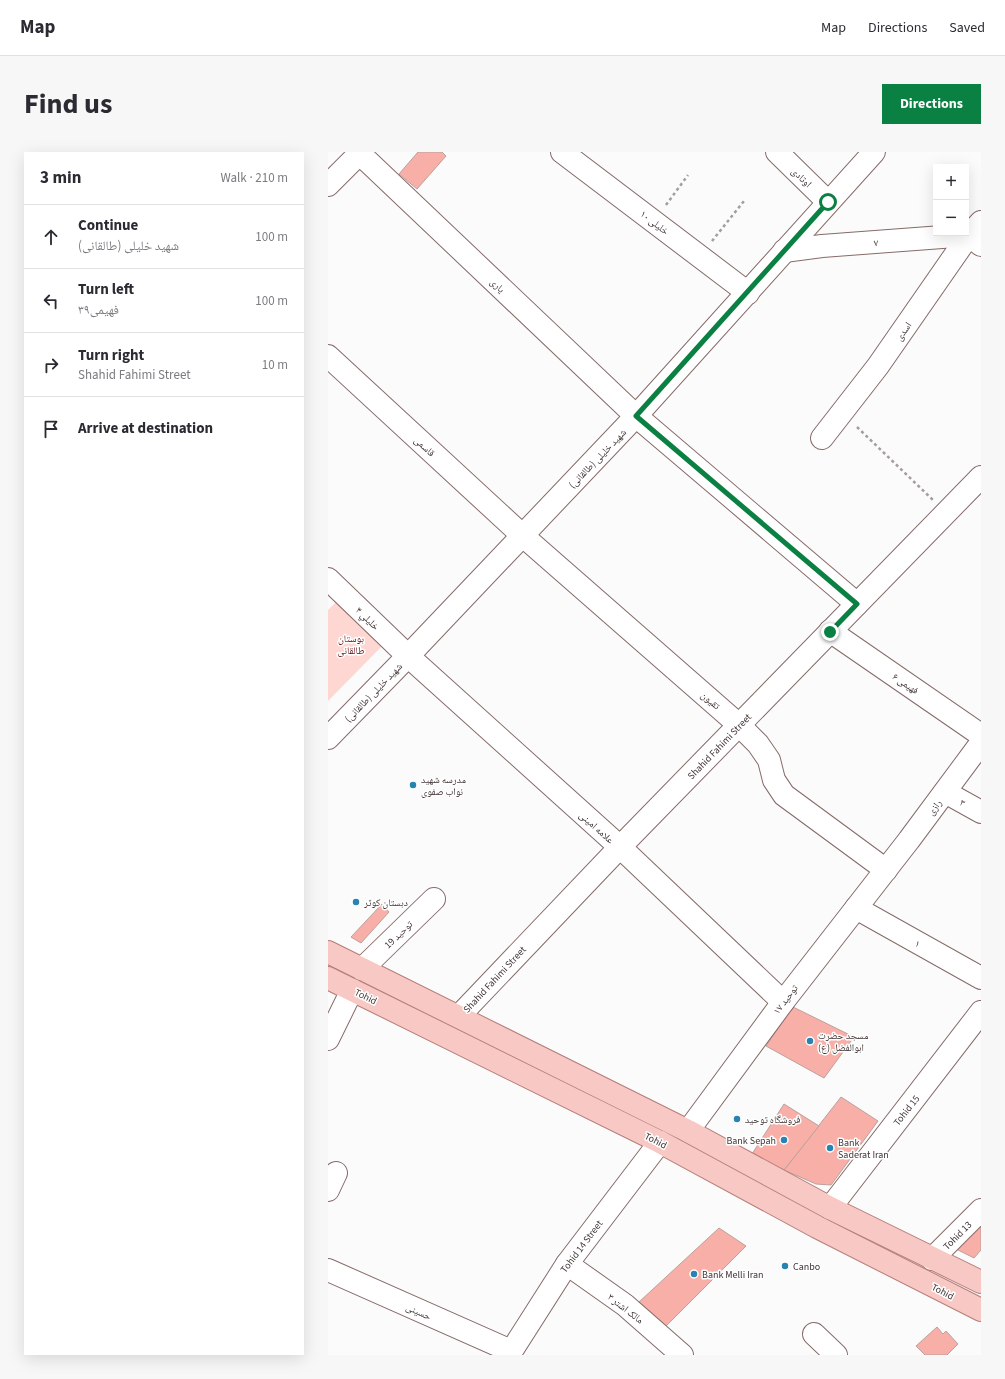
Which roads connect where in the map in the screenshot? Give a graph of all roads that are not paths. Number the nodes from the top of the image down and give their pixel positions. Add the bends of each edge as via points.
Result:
1 (562, 152) edge
2 (777, 152) edge
3 (874, 152) edge
4 (359, 153) edge
5 (328, 185) edge
6 (828, 202) junction
7 (977, 234) edge
8 (784, 251) junction
9 (748, 293) junction
10 (328, 356) edge
11 (636, 416) junction
12 (822, 438) dead end
13 (981, 477) edge
14 (523, 536) junction
15 (328, 579) edge
16 (857, 604) junction
17 (830, 632) junction
18 (408, 656) junction
19 (739, 725) junction
20 (981, 735) edge
21 (328, 738) edge
22 (981, 743) edge
23 (945, 792) junction
24 (981, 812) edge
25 (620, 847) junction
26 (886, 870) junction
27 (434, 899) dead end
28 (856, 908) junction
29 (328, 952) edge
30 (362, 969) junction
31 (328, 978) edge
32 (981, 978) edge
33 (352, 990) junction
34 (783, 1002) junction
35 (981, 1012) edge
36 (459, 1016) junction
37 (328, 1039) edge
38 (688, 1130) junction
39 (660, 1142) junction
40 (830, 1208) junction
41 (981, 1210) edge
42 (932, 1259) junction
43 (567, 1264) junction
44 (328, 1270) edge
45 (981, 1282) edge
46 (981, 1310) edge
47 (814, 1334) dead end
48 (672, 1352) edge
49 (510, 1353) edge
50 (836, 1355) edge

1 - 9 street, خلیلی ۱۰
2 - 6 street, اوتادی
3 - 6 street, شهید خلیلی (طالقانی)
4 - 5 street
4 - 11 street, یاری
6 - 8 street, شهید خلیلی (طالقانی)
7 - 8 street, ۷
7 - 12 street, اسدی
8 - 9 street, شهید خلیلی (طالقانی)
9 - 11 street, شهید خلیلی (طالقانی)
10 - 14 street, قاسمی
11 - 14 street, شهید خلیلی (طالقانی)
11 - 16 street, یاری
13 - 16 street, Shahid Fahimi Street
14 - 18 street, شهید خلیلی (طالقانی)
14 - 19 street, تقیون
15 - 18 street, خليلي ۴
16 - 17 street, Shahid Fahimi Street
17 - 19 street, Shahid Fahimi Street
17 - 20 street, فهیمی ۶
18 - 21 street, شهید خلیلی (طالقانی)
18 - 25 street, علامه امینی
19 - 25 street, Shahid Fahimi Street
19 - 26 street, تقیون via 758,744 769,760 774,780 784,795
22 - 23 street, رازی
23 - 24 street, ۳
23 - 26 street, رازی
25 - 34 street, علامه امینی
25 - 36 street, Shahid Fahimi Street
26 - 28 street, توحید ۱۷
27 - 30 street, توحید 19
28 - 32 street, ۱
28 - 34 street, توحید ۱۷
29 - 30 main road
30 - 36 main road
31 - 33 main road, Tohid
33 - 37 street
33 - 39 main road, Tohid
34 - 38 street, توحید ۱۷
35 - 40 street, Tohid 15
36 - 38 main road
38 - 40 main road
39 - 43 street, Tohid 14 Street
39 - 46 main road, Tohid
40 - 42 main road
41 - 42 street, Tohid 13
42 - 45 main road
43 - 48 street, مالک اشتر ۳ via 625,1305
43 - 49 street, Tohid 14 Street
44 - 49 street, حسینی
47 - 50 street

